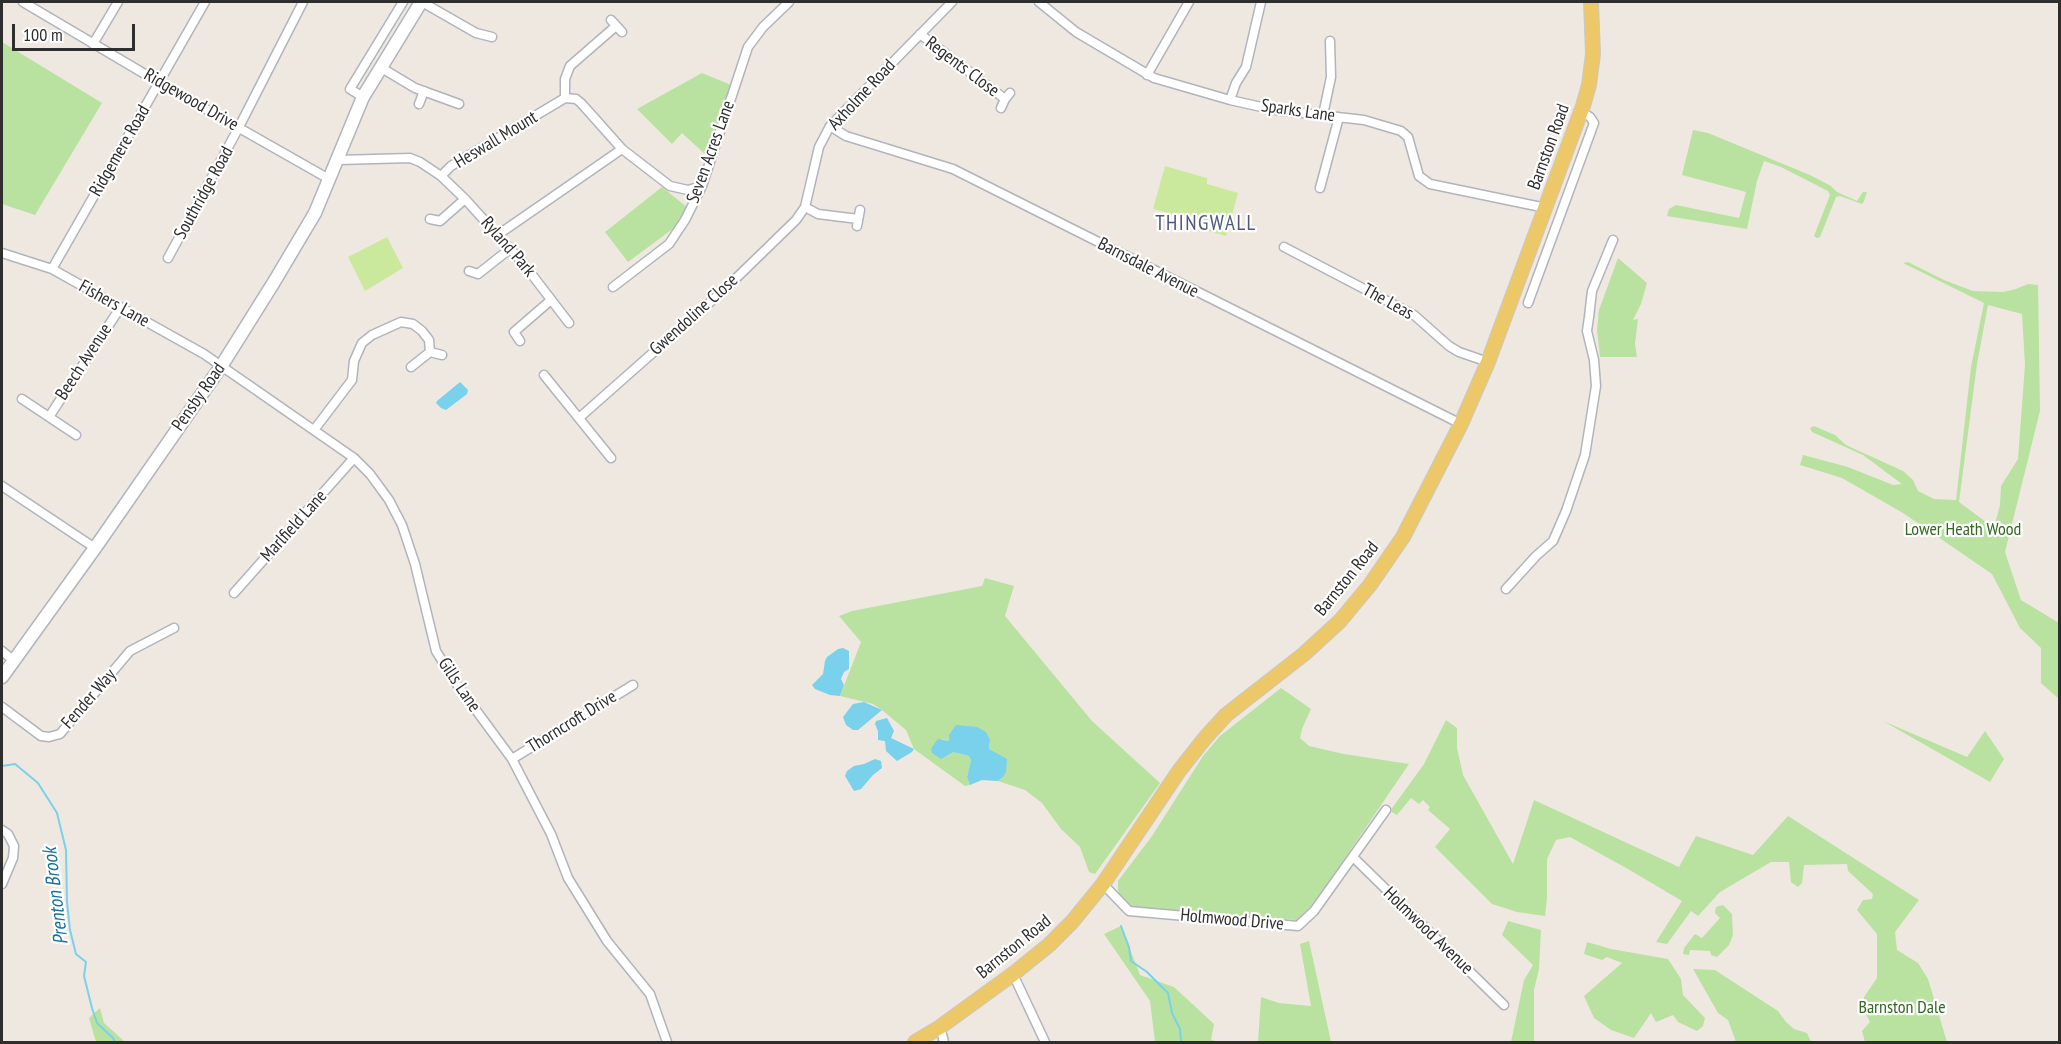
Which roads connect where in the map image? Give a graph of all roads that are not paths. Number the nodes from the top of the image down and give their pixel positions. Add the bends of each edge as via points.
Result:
1 (23, 2) edge
2 (118, 2) edge
3 (205, 2) edge
4 (303, 2) edge
5 (403, 2) edge
6 (421, 2) edge
7 (789, 2) edge
8 (952, 2) edge
9 (1039, 2) edge
10 (1189, 2) edge
11 (1261, 2) edge
12 (1591, 2) edge
13 (616, 26) dead end
14 (920, 34) junction
15 (383, 36) junction
16 (492, 37) dead end
17 (1330, 41) dead end
18 (394, 43) junction
19 (93, 44) junction
20 (380, 67) junction
21 (1147, 75) junction
22 (160, 83) junction
23 (424, 92) junction
24 (363, 97) junction
25 (566, 98) junction
26 (1005, 100) dead end
27 (1230, 100) junction
28 (419, 104) dead end
29 (459, 104) dead end
30 (1581, 111) junction
31 (1323, 115) junction
32 (1339, 117) junction
33 (830, 126) junction
34 (239, 128) junction
35 (622, 149) junction
36 (338, 160) junction
37 (441, 176) junction
38 (329, 179) junction
39 (702, 186) junction
40 (1320, 188) dead end
41 (465, 199) junction
42 (805, 207) junction
43 (1546, 208) junction
44 (859, 218) dead end
45 (430, 219) dead end
46 (499, 234) junction
47 (1613, 240) dead end
48 (1284, 247) dead end
49 (511, 248) junction
50 (2, 253) edge
51 (168, 258) dead end
52 (52, 268) junction
53 (476, 276) dead end
54 (613, 287) dead end
55 (551, 300) junction
56 (1528, 303) dead end
57 (120, 308) junction
58 (569, 323) dead end
59 (520, 341) dead end
60 (430, 352) junction
61 (441, 355) dead end
62 (1488, 362) junction
63 (222, 365) junction
64 (411, 367) dead end
65 (544, 375) dead end
66 (22, 399) dead end
67 (49, 417) junction
68 (579, 418) junction
69 (1461, 424) junction
70 (314, 430) junction
71 (76, 435) dead end
72 (611, 458) dead end
73 (354, 459) junction
74 (2, 486) edge
75 (95, 548) junction
76 (1506, 589) dead end
77 (234, 594) dead end
78 (174, 628) dead end
79 (2, 651) edge
80 (14, 660) junction
81 (2, 677) edge
82 (633, 685) dead end
83 (2, 707) edge
84 (512, 759) junction
85 (1386, 810) dead end
86 (2, 830) edge
87 (1353, 857) junction
88 (2, 884) edge
89 (1102, 884) junction
90 (1013, 975) junction
91 (1504, 1005) dead end
92 (940, 1027) junction
93 (667, 1042) edge
94 (915, 1042) edge
95 (944, 1042) edge
96 (1045, 1042) edge

1 - 19 street, Ridgewood Drive
2 - 19 street
3 - 22 street, Ridgemere Road
4 - 34 street, Southridge Road
5 - 15 street
6 - 16 street via 476,33
6 - 18 main road, Pensby Road
7 - 39 street, Seven Acres Lane via 748,47
8 - 14 street, Axholme Road
9 - 21 street, Sparks Lane via 1076,32
10 - 21 street
11 - 27 street via 1246,67
12 - 30 main road, Barnston Road via 1593,54 1590,85
13 - 25 street via 570,66 565,80
14 - 26 street, Regents Close
14 - 33 street, Axholme Road
15 - 18 street
15 - 24 street via 350,89
17 - 31 street via 1331,78
18 - 20 main road, Pensby Road
19 - 22 street, Ridgewood Drive
20 - 23 street
20 - 24 main road, Pensby Road
21 - 27 street, Sparks Lane
22 - 34 street, Ridgewood Drive
22 - 52 street, Ridgemere Road
23 - 28 street
23 - 29 street
24 - 36 main road, Pensby Road
25 - 35 street via 581,103
25 - 37 street, Heswall Mount via 451,166
27 - 31 street, Sparks Lane
30 - 43 main road, Barnston Road
30 - 56 street via 1594,123
31 - 32 street, Sparks Lane
32 - 40 street
32 - 43 street, Sparks Lane via 1364,120 1403,133 1408,137 1419,176 1430,184
33 - 42 street, Axholme Road via 819,147
33 - 69 street, Barnsdale Avenue via 846,136 953,169
34 - 38 street, Ridgewood Drive
34 - 51 street, Southridge Road
35 - 39 street via 670,186 688,190
35 - 46 street
36 - 37 street, Heswall Mount via 410,158
36 - 38 main road, Pensby Road
37 - 41 street, Ryland Park
38 - 63 main road, Pensby Road via 315,213
39 - 54 street, Seven Acres Lane via 669,244
41 - 45 street via 440,225
41 - 46 street, Ryland Park
42 - 44 street via 818,213
42 - 68 street, Gwendoline Close via 724,289
43 - 62 main road, Barnston Road
46 - 49 street, Ryland Park
47 - 76 street via 1592,291 1587,332 1596,386 1585,455 1553,540
48 - 62 street, The Leas via 1414,315 1449,346
49 - 53 street
49 - 55 street, Ryland Park
50 - 52 street, Fishers Lane
52 - 57 street, Fishers Lane
55 - 58 street, Ryland Park
55 - 59 street via 514,332
57 - 63 street, Fishers Lane
57 - 67 street, Beech Avenue
60 - 61 street
60 - 64 street
60 - 70 street via 429,340 413,324 402,322 372,335 362,344 354,361 352,380
62 - 69 main road, Barnston Road
63 - 70 street, Gills Lane
63 - 75 main road, Pensby Road
65 - 68 street
66 - 67 street, Beech Avenue
67 - 71 street, Beech Avenue
68 - 72 street
69 - 89 main road, Barnston Road via 1403,537 1370,585 1304,654 1227,715 1205,738
70 - 73 street, Gills Lane
73 - 77 street, Marlfield Lane
73 - 84 street, Gills Lane via 389,500 402,525 436,651
74 - 75 street
75 - 80 main road, Pensby Road
78 - 83 street, Fender Way via 130,651 60,734 40,736
79 - 80 street
80 - 81 main road, Pensby Road
82 - 84 street, Thorncroft Drive
84 - 93 street, Gills Lane via 551,834 568,878 607,941 650,994
85 - 87 street, Holmwood Drive
86 - 88 street via 14,846
87 - 89 street, Holmwood Drive via 1314,911 1298,926 1130,911
87 - 91 street, Holmwood Avenue
89 - 90 main road, Barnston Road via 1072,922
90 - 92 main road, Barnston Road
90 - 96 street
92 - 94 main road, Barnston Road
92 - 95 street

